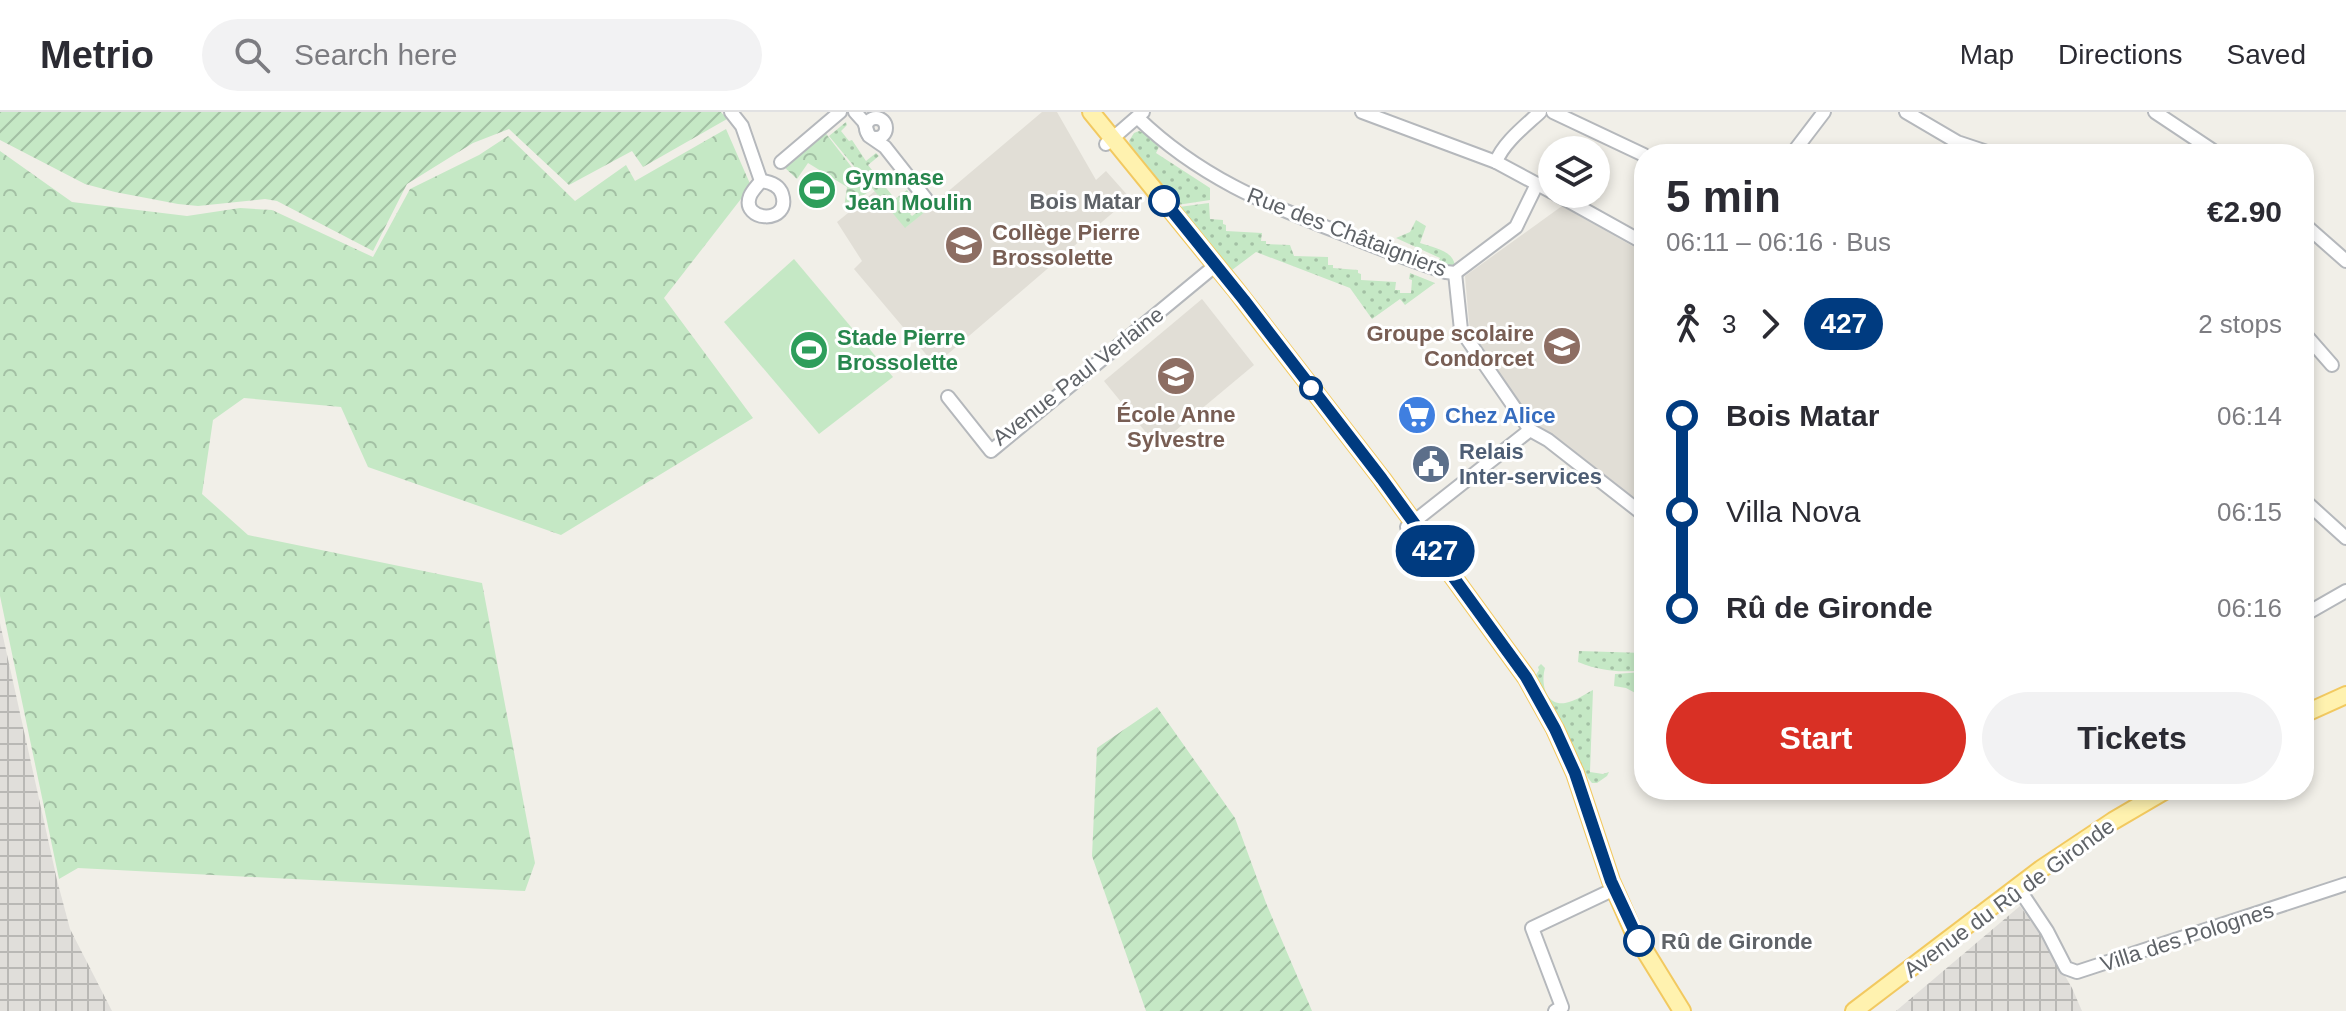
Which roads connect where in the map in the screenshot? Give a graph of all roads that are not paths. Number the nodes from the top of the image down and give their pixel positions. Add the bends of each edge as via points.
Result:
1 (731, 112) edge
2 (840, 112) edge
3 (855, 112) edge
4 (1080, 112) edge
5 (1091, 112) edge
6 (1362, 112) edge
7 (1540, 112) edge
8 (1553, 112) edge
9 (1824, 112) edge
10 (1906, 112) edge
11 (2155, 112) edge
12 (1141, 115) edge
13 (886, 129) edge
14 (867, 132) junction
15 (1110, 142) junction
16 (1800, 144) edge
17 (1963, 144) edge
18 (2203, 144) edge
19 (1634, 150) edge
20 (781, 162) dead end
21 (1496, 162) junction
22 (761, 181) dead end
23 (1537, 184) joint
24 (926, 199) dead end
25 (1581, 208) edge
26 (2314, 233) edge
27 (1634, 237) edge
28 (2346, 261) edge
29 (1212, 268) junction
30 (1455, 273) junction
31 (2314, 344) edge
32 (2332, 365) dead end
33 (948, 397) dead end
34 (1530, 430) junction
35 (1634, 507) edge
36 (2314, 509) edge
37 (1410, 525) junction
38 (2346, 538) edge
39 (2346, 591) edge
40 (2314, 609) edge
41 (2346, 695) edge
42 (2346, 707) edge
43 (2314, 709) edge
44 (2314, 720) edge
45 (2149, 800) edge
46 (2161, 800) edge
47 (2346, 884) edge
48 (2021, 892) junction
49 (1606, 893) junction
50 (1555, 1011) edge
51 (1671, 1011) edge
52 (1682, 1011) edge
53 (1854, 1011) edge
54 (1869, 1011) edge

1 - 22 street via 742,126
2 - 20 street
3 - 14 street
4 - 15 main road
5 - 15 main road
6 - 21 street
7 - 21 street
8 - 19 street
9 - 16 street
10 - 17 street
11 - 18 street
12 - 15 street
12 - 30 street, Rue des Châtaigniers via 1163,142 1235,189 1412,261
13 - 14 street
13 - 14 street via 880,118 872,119
13 - 24 street
15 - 29 main road
21 - 23 street
23 - 30 street, Rue des Châtaigniers via 1516,227
25 - 27 street
26 - 28 street
29 - 33 street, Avenue Paul Verlaine via 991,451
29 - 37 main road via 1382,479
30 - 34 street via 1461,330
31 - 32 street
34 - 35 street
34 - 37 street
36 - 38 street
37 - 49 main road via 1517,681 1546,733
37 - 52 main road via 1435,551 1526,677 1575,773 1625,912
39 - 40 street
41 - 43 main road
42 - 44 main road
45 - 53 main road, Avenue du Rû de Gironde via 2041,869
46 - 48 main road, Avenue du Rû de Gironde
47 - 48 street, Villa des Polognes via 2077,972 2066,968
48 - 54 main road, Avenue du Rû de Gironde
49 - 50 street via 1532,928 1562,1007
49 - 51 main road via 1625,936

